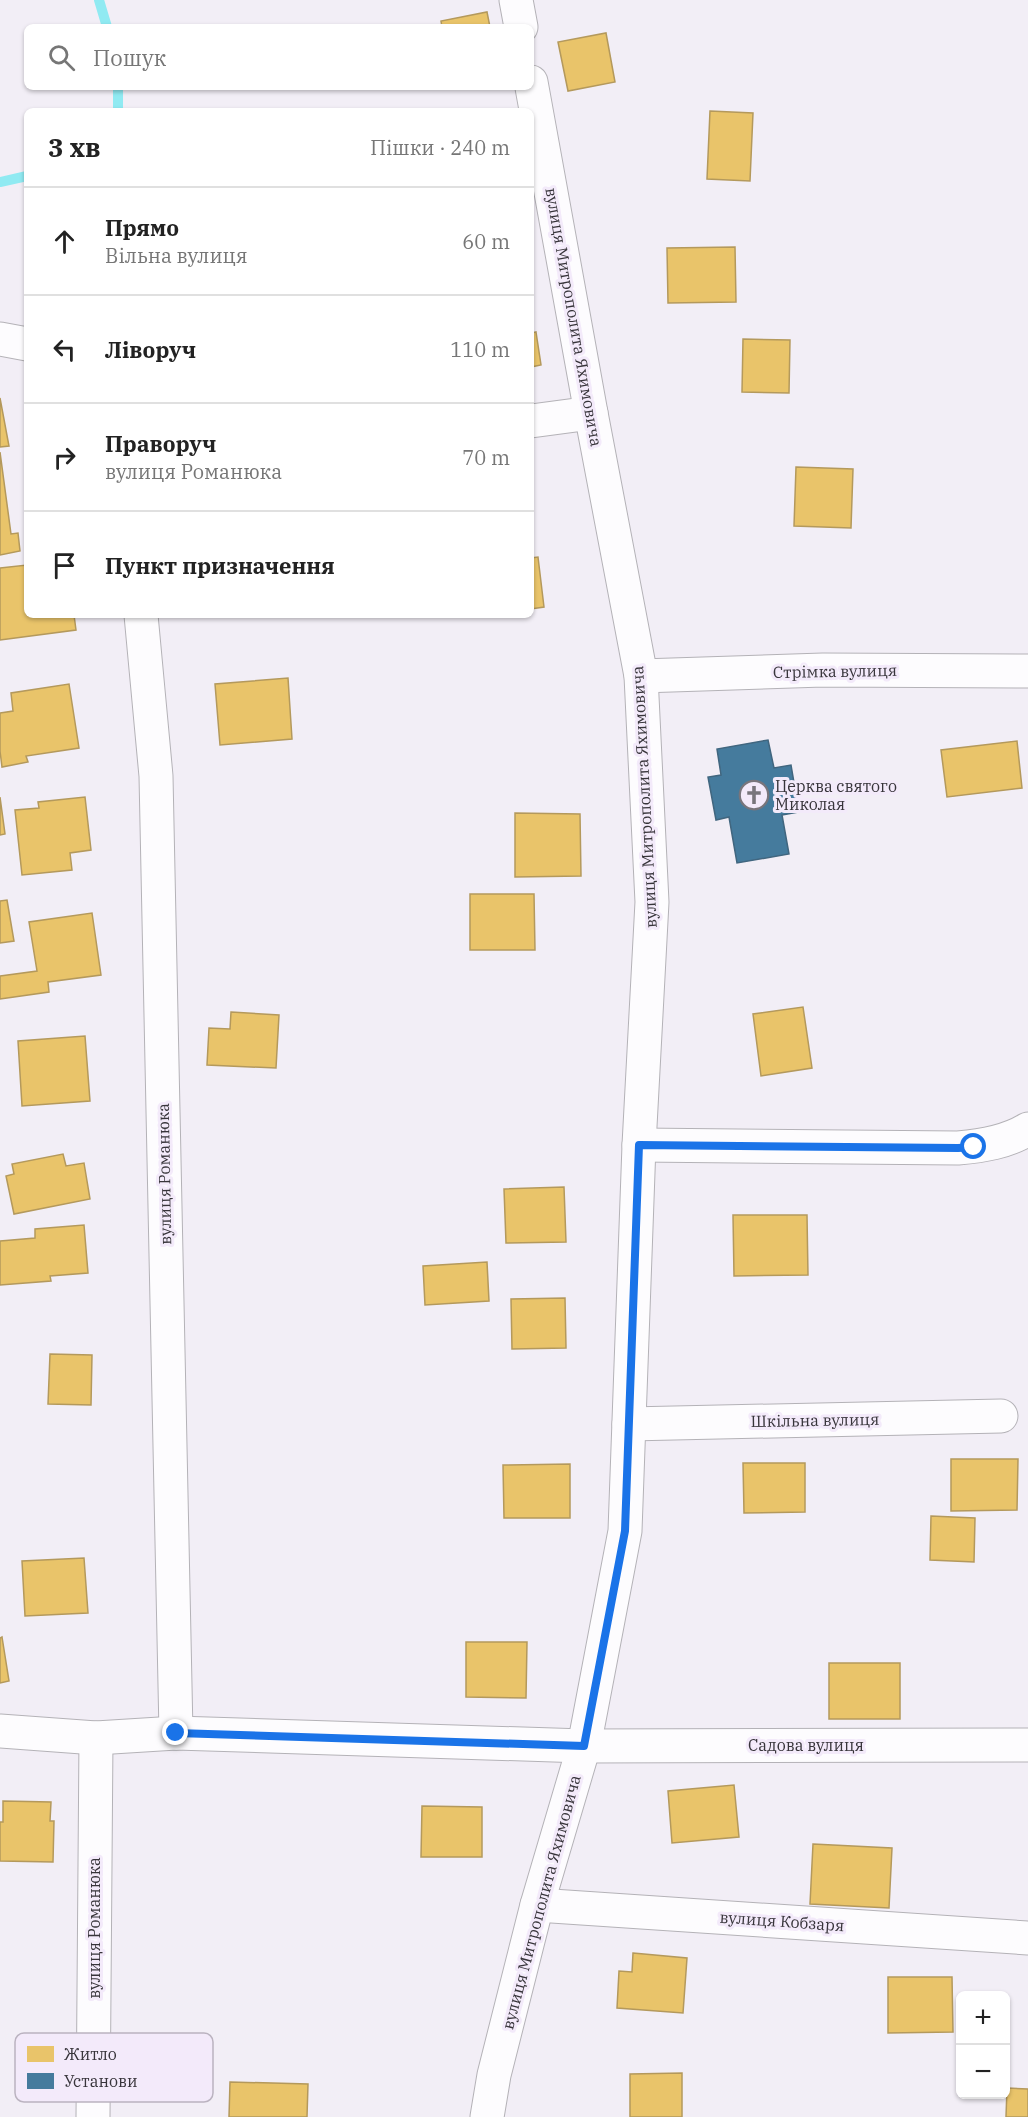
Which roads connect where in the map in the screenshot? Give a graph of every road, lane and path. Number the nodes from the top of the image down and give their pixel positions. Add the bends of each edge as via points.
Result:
1 (516, 0) edge
2 (520, 24) edge
3 (532, 90) edge
4 (0, 339) edge
5 (24, 343) edge
6 (591, 413) junction
7 (534, 421) edge
8 (141, 618) edge
9 (1028, 671) edge
10 (641, 676) junction
11 (1028, 1129) edge
12 (639, 1145) junction
13 (1001, 1416) dead end
14 (629, 1424) junction
15 (0, 1731) edge
16 (176, 1733) junction
17 (96, 1738) junction
18 (1028, 1745) edge
19 (584, 1746) junction
20 (537, 1905) junction
21 (1028, 1938) edge
22 (94, 2033) edge
23 (93, 2102) edge
24 (93, 2117) edge
25 (487, 2117) edge

1 - 2 street
3 - 6 street, вулиця Митрополита Яхимовича
4 - 5 street
6 - 7 street
6 - 10 street, вулиця Митрополита Яхимовича
8 - 16 street, вулиця Романюка via 156,777
9 - 10 street, Стрімка вулиця via 824,670
10 - 12 street, вулиця Митрополита Яхимовича via 652,902
11 - 12 street via 1013,1138 958,1148
12 - 14 street, вулиця Митрополита Яхимовича
13 - 14 street, Шкільна вулиця
14 - 19 street, вулиця Митрополита Яхимовича via 625,1531
15 - 17 street
16 - 17 street
16 - 19 street
17 - 22 street, вулиця Романюка
18 - 19 street, Садова вулиця
19 - 20 street, вулиця Митрополита Яхимовича
20 - 21 street, вулиця Кобзаря
20 - 25 street, вулиця Митрополита Яхимовича
23 - 24 street, вулиця Романюка

